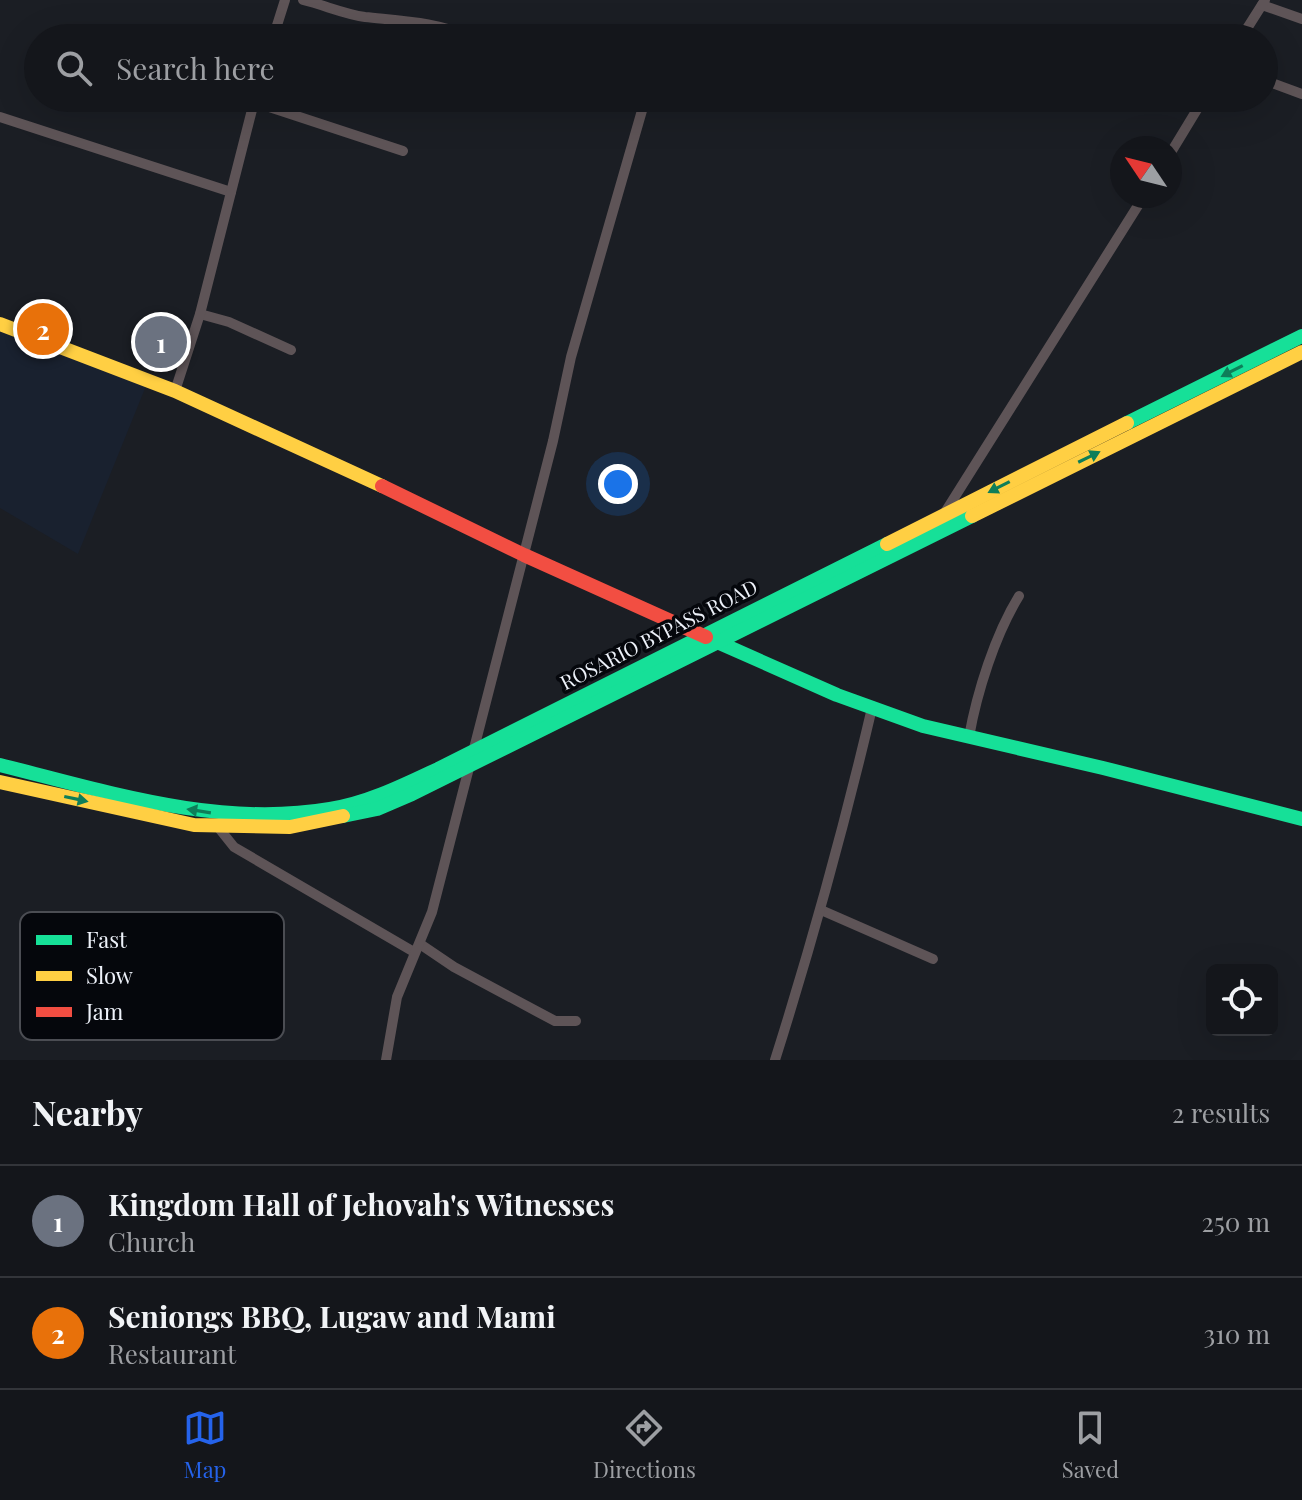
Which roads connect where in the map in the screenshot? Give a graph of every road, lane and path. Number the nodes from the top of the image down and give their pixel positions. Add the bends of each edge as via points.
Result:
1 (285, 0) edge
2 (303, 0) edge
3 (1263, 3) edge
4 (1302, 19) edge
5 (277, 24) edge
6 (425, 24) edge
7 (1250, 24) edge
8 (1278, 85) edge
9 (1302, 94) edge
10 (252, 112) edge
11 (290, 112) edge
12 (642, 112) edge
13 (1196, 112) edge
14 (0, 117) edge
15 (1181, 136) edge
16 (403, 151) dead end
17 (231, 192) junction
18 (1136, 208) edge
19 (200, 314) junction
20 (0, 324) edge
21 (1302, 336) edge
22 (291, 350) dead end
23 (1302, 352) edge
24 (175, 391) junction
25 (943, 515) junction
26 (524, 555) junction
27 (1019, 596) dead end
28 (703, 635) junction
29 (718, 641) junction
30 (872, 708) junction
31 (969, 737) junction
32 (472, 752) junction
33 (0, 765) edge
34 (468, 769) junction
35 (0, 782) edge
36 (1302, 819) edge
37 (218, 827) junction
38 (821, 910) junction
39 (417, 948) junction
40 (933, 959) dead end
41 (576, 1021) dead end
42 (386, 1060) edge
43 (775, 1060) edge

1 - 5 street
2 - 6 street via 363,17
3 - 4 street
3 - 7 street
8 - 9 street
10 - 17 street
11 - 16 street
12 - 26 street via 571,357
13 - 15 street
14 - 17 street
17 - 19 street
18 - 25 street
19 - 22 street
19 - 24 street
20 - 24 main road
21 -> 25 main road, ROSARIO BYPASS ROAD
29 -> 23 main road, ROSARIO BYPASS ROAD
24 - 26 main road
25 - 28 main road, ROSARIO BYPASS ROAD
26 - 28 main road
26 - 32 street
27 - 31 street via 999,636
28 - 29 main road
28 - 32 main road, ROSARIO BYPASS ROAD
29 - 30 main road
29 - 34 main road, ROSARIO BYPASS ROAD
30 - 31 main road
30 - 38 street
31 - 36 main road
32 -> 33 main road, ROSARIO BYPASS ROAD via 407,784 331,809 241,816 198,812
32 - 34 street
34 - 37 main road, ROSARIO BYPASS ROAD via 377,809 337,819 290,827
34 - 39 street via 430,920
35 -> 37 main road, ROSARIO BYPASS ROAD
37 - 39 street via 234,847
38 - 40 street
38 - 43 street
39 - 41 street via 555,1021
39 - 42 street via 397,997

